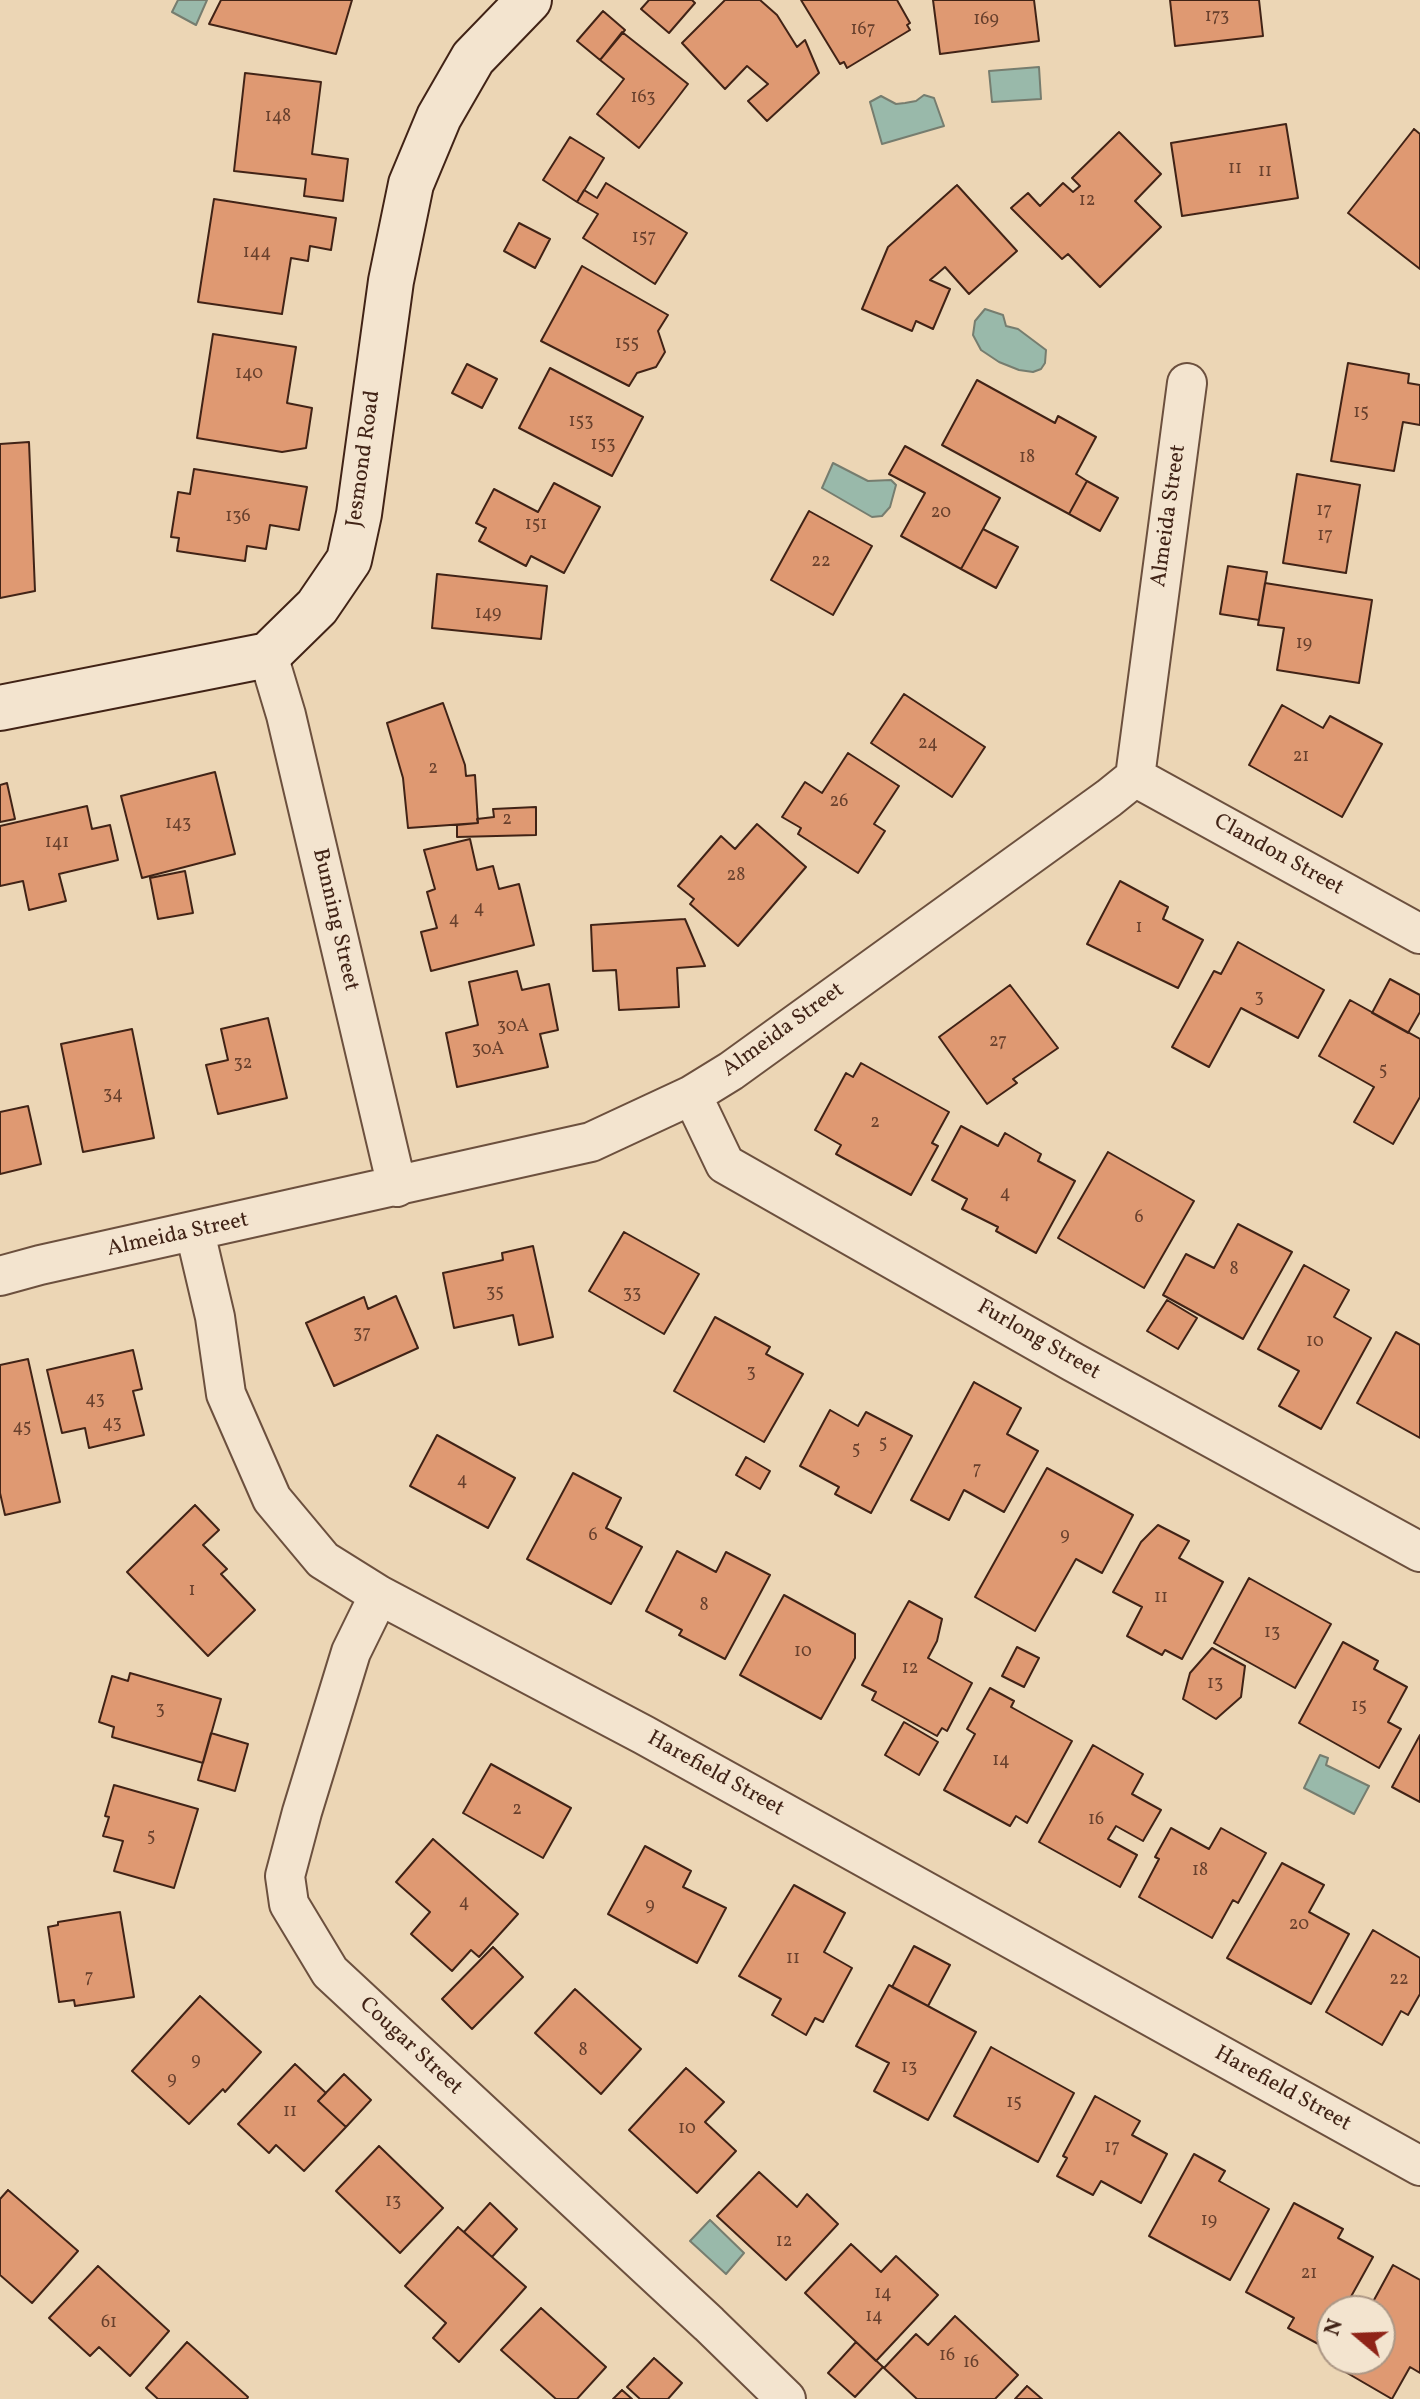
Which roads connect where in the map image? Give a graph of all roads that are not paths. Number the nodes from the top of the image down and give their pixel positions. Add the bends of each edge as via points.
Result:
1 (529, 0) edge
2 (1187, 383) dead end
3 (268, 655) junction
4 (0, 708) edge
5 (1135, 777) junction
6 (1420, 934) edge
7 (692, 1095) junction
8 (397, 1187) junction
9 (195, 1232) junction
10 (0, 1276) edge
11 (1420, 1552) edge
12 (379, 1595) junction
13 (1420, 2166) edge
14 (786, 2399) edge

1 - 3 street, Jesmond Road via 473,58 439,117 411,184 349,560 317,607
2 - 5 street, Almeida Street
3 - 4 street
3 - 8 street, Bunning Street
5 - 6 street, Clandon Street
5 - 7 street, Almeida Street
7 - 8 street, Almeida Street via 591,1142
7 - 11 street, Furlong Street via 725,1164
8 - 9 street, Almeida Street
9 - 10 street, Almeida Street
9 - 12 street, Harefield Street via 226,1394 272,1499 323,1560
12 - 13 street, Harefield Street via 644,1735
12 - 14 street, Cougar Street via 351,1652 308,1791 285,1876 289,1904 330,1972

